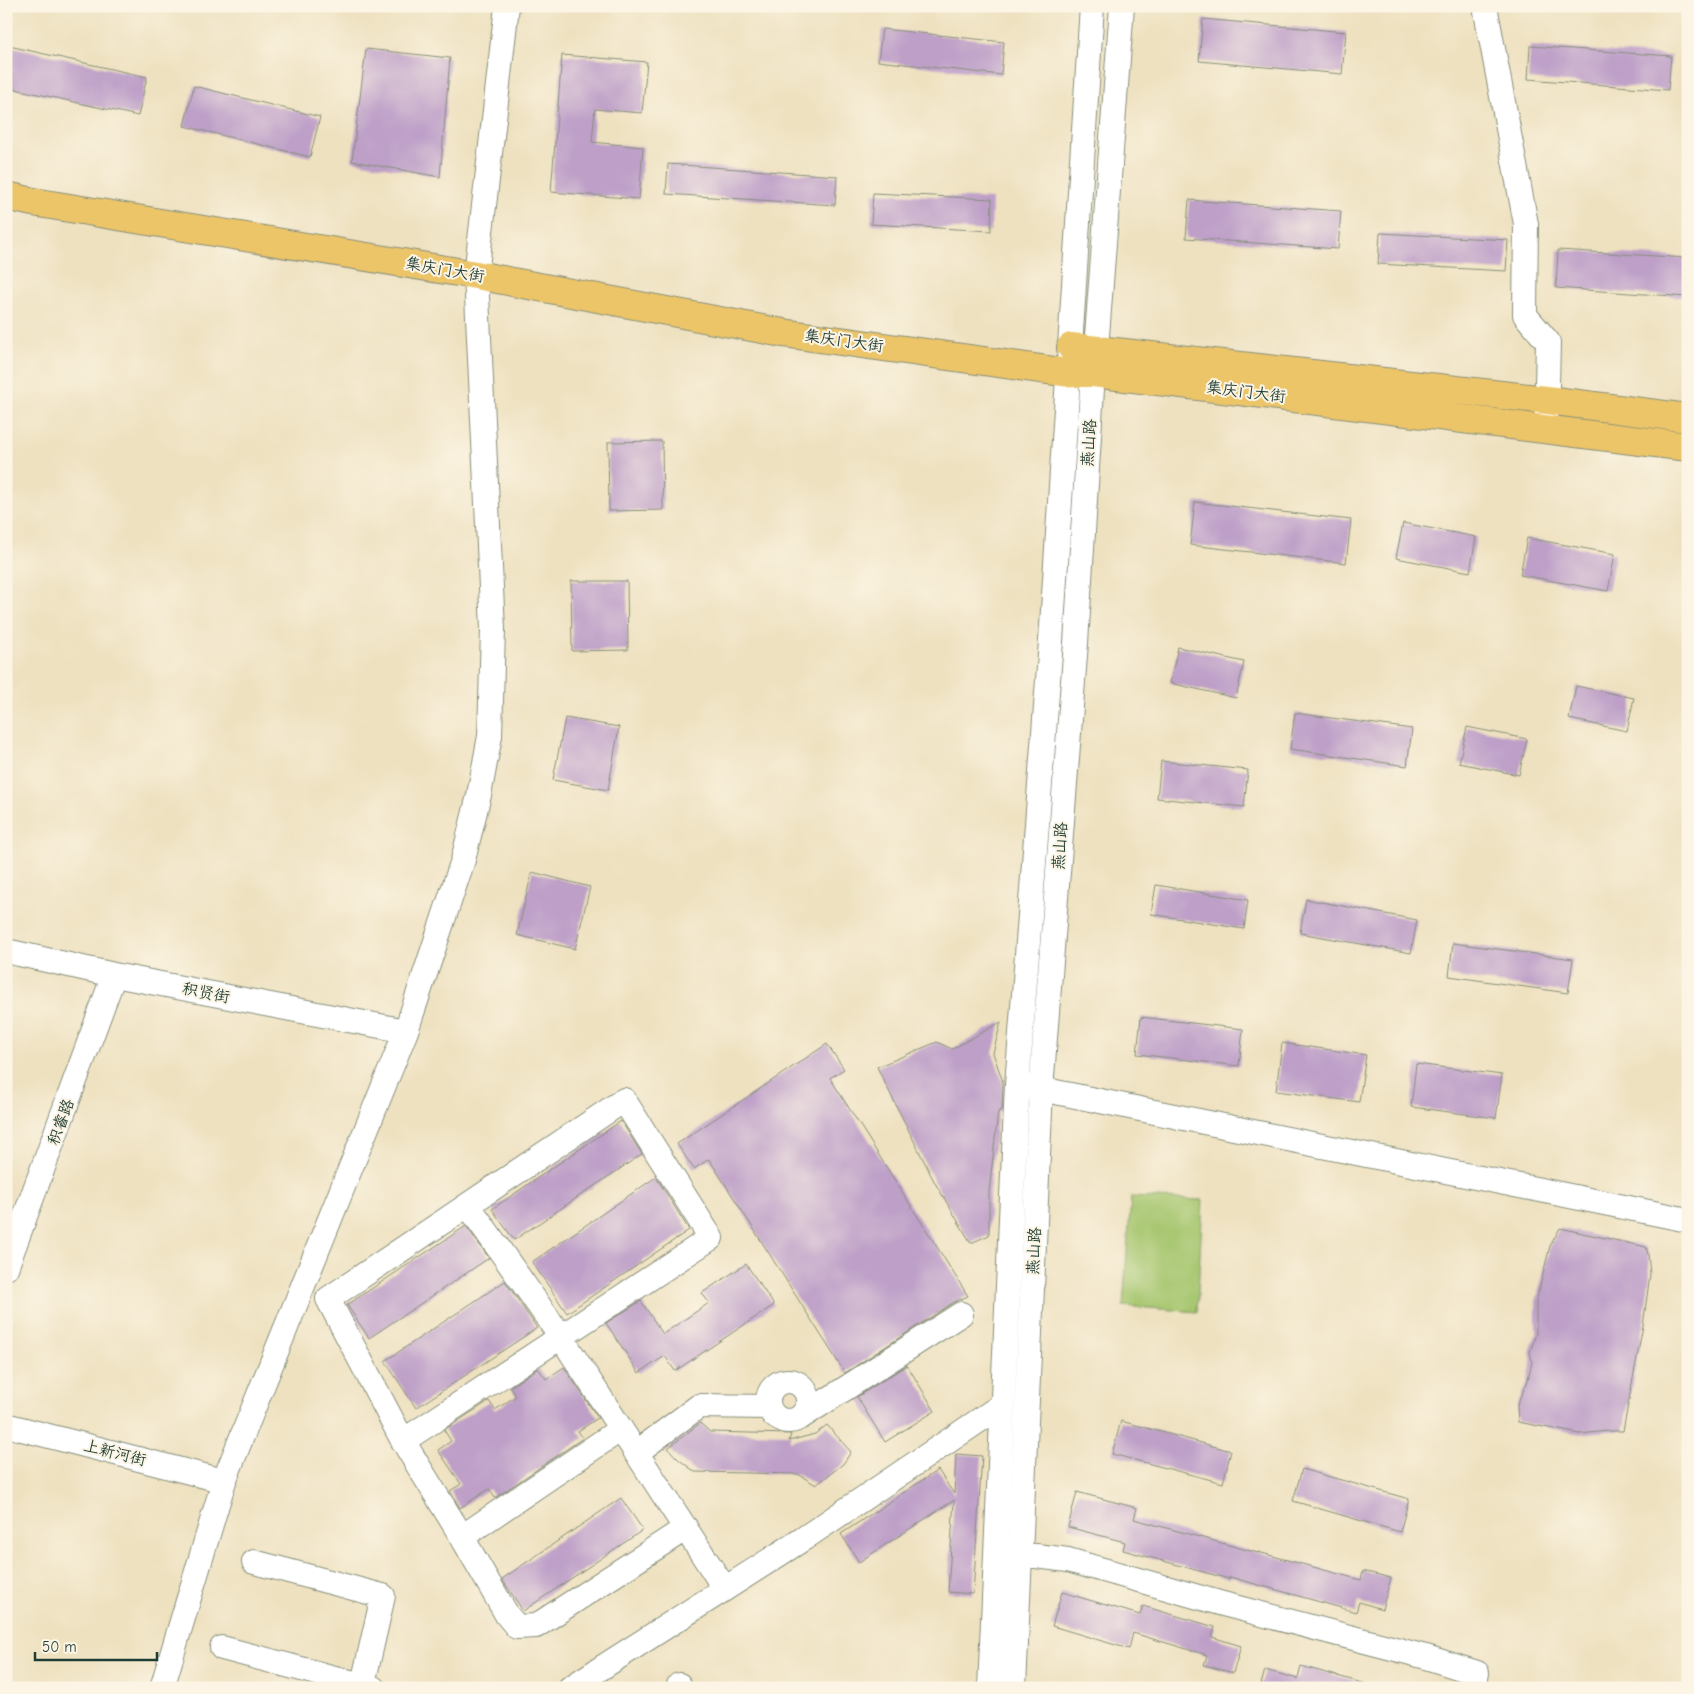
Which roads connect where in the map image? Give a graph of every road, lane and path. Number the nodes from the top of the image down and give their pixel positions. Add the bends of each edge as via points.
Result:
1 (508, 6) edge
2 (1092, 6) edge
3 (1122, 6) edge
4 (1485, 6) edge
5 (6, 196) edge
6 (476, 275) junction
7 (1082, 360) junction
8 (1547, 400) junction
9 (1688, 418) edge
10 (1546, 430) junction
11 (1688, 447) edge
12 (6, 951) edge
13 (114, 975) junction
14 (406, 1031) junction
15 (1017, 1085) junction
16 (1041, 1089) junction
17 (468, 1205) junction
18 (1688, 1220) edge
19 (6, 1268) edge
20 (960, 1314) dead end
21 (561, 1337) junction
22 (1002, 1405) junction
23 (768, 1407) junction
24 (801, 1416) junction
25 (6, 1425) edge
26 (621, 1429) junction
27 (403, 1442) junction
28 (636, 1452) junction
29 (224, 1481) junction
30 (686, 1528) junction
31 (462, 1537) junction
32 (1020, 1554) junction
33 (254, 1562) dead end
34 (726, 1589) junction
35 (222, 1648) dead end
36 (366, 1687) edge
37 (162, 1688) edge
38 (570, 1688) edge
39 (990, 1688) edge
40 (1014, 1688) edge
41 (1474, 1688) edge

1 - 6 street
2 - 7 street, 燕山路
3 - 7 street, 燕山路
4 - 8 street via 1526,224 1525,315 1548,342
5 - 6 main road, 集庆门大街
6 - 7 main road, 集庆门大街 via 784,333
6 - 14 street via 493,629 490,736 463,860
7 - 8 main road, 集庆门大街
7 - 10 main road, 集庆门大街
7 - 15 street, 燕山路 via 1051,641
7 - 16 street, 燕山路 via 1076,643
8 - 9 main road, 集庆门大街
8 - 10 street
10 - 11 main road, 集庆门大街
12 - 13 street, 积贤街
13 - 14 street, 积贤街
13 - 19 street, 积睿路
14 - 29 street
15 - 16 street
15 - 22 street, 燕山路
16 - 18 street
16 - 32 street, 燕山路
17 - 21 street
17 - 21 street via 624,1100 711,1238
17 - 27 street via 328,1299
20 - 24 street
21 - 26 street
21 - 27 street
22 - 34 street
22 - 39 street, 燕山路
23 - 24 street via 782,1420
23 - 24 street via 772,1388 791,1380 798,1382 807,1392 808,1406
23 - 28 street via 699,1406
25 - 29 street, 上新河街
26 - 28 street
26 - 31 street
27 - 31 street
28 - 30 street
29 - 37 street
30 - 31 street via 536,1626 517,1627 507,1616
30 - 34 street
32 - 40 street, 燕山路
32 - 41 street via 1068,1560 1426,1657 1477,1673
33 - 36 street via 384,1596
34 - 38 street
35 - 36 street

